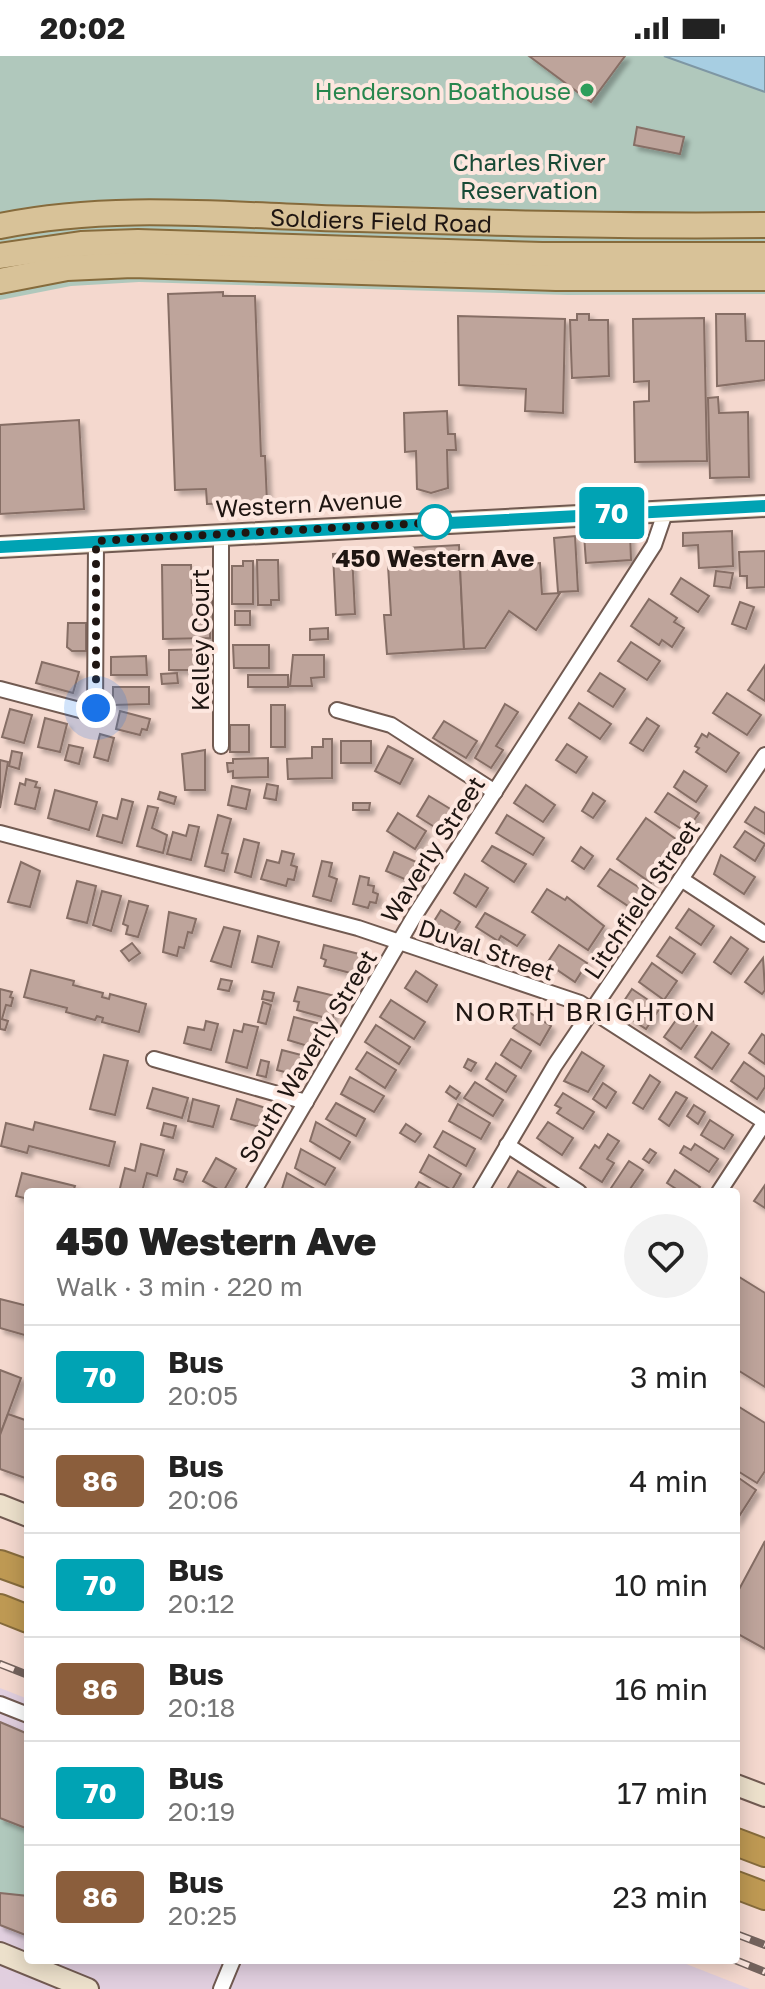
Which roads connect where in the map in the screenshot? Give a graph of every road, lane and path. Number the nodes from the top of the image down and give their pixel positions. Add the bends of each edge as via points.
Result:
1 (765, 225) edge
2 (0, 226) edge
3 (765, 255) edge
4 (0, 256) edge
5 (765, 278) edge
6 (0, 281) edge
7 (765, 506) edge
8 (666, 510) junction
9 (221, 534) junction
10 (96, 541) junction
11 (0, 547) edge
12 (0, 689) edge
13 (337, 710) dead end
14 (221, 746) dead end
15 (765, 755) edge
16 (495, 792) junction
17 (0, 833) edge
18 (681, 879) junction
19 (765, 934) edge
20 (400, 942) junction
21 (592, 1010) junction
22 (154, 1059) dead end
23 (306, 1102) junction
24 (765, 1122) edge
25 (507, 1145) junction
26 (255, 1188) edge
27 (482, 1188) edge
28 (573, 1188) edge
29 (722, 1188) edge
30 (0, 1505) edge
31 (24, 1514) edge
32 (0, 1564) edge
33 (24, 1573) edge
34 (0, 1608) edge
35 (24, 1617) edge
36 (0, 1704) edge
37 (24, 1713) edge
38 (740, 1787) edge
39 (765, 1796) edge
40 (740, 1844) edge
41 (765, 1853) edge
42 (740, 1887) edge
43 (765, 1896) edge
44 (0, 1953) edge
45 (24, 1963) edge
46 (27, 1964) edge
47 (231, 1964) edge
48 (88, 1989) edge
49 (221, 1989) edge

1 - 2 main road, Soldiers Field Road via 137,212 66,215
3 - 4 main road, Soldiers Field Road via 542,255 109,242
5 - 6 main road via 556,278 132,265 67,268
7 - 8 main road, Western Avenue
8 - 9 main road, Western Avenue
8 - 16 street, Waverly Street via 654,545
9 - 10 main road, Western Avenue
9 - 14 street, Kelley Court
10 - 11 main road, Western Avenue
10 - 12 street via 95,714
13 - 16 street via 386,722
15 - 18 street, Litchfield Street
16 - 20 street, Waverly Street
17 - 20 street, Waverly Street
18 - 19 street
18 - 21 street, Litchfield Street
20 - 21 street, Duval Street
20 - 23 street, South Waverly Street
21 - 24 street, Duval Street
21 - 25 street, Litchfield Street
22 - 23 street
23 - 26 street, South Waverly Street
24 - 29 street
25 - 27 street, Litchfield Street
25 - 28 street
30 - 31 main road
32 - 33 highway
34 - 35 highway
36 - 37 street
38 - 39 main road
40 - 41 highway
42 - 43 highway
44 - 45 main road
46 - 48 main road
47 - 49 street

